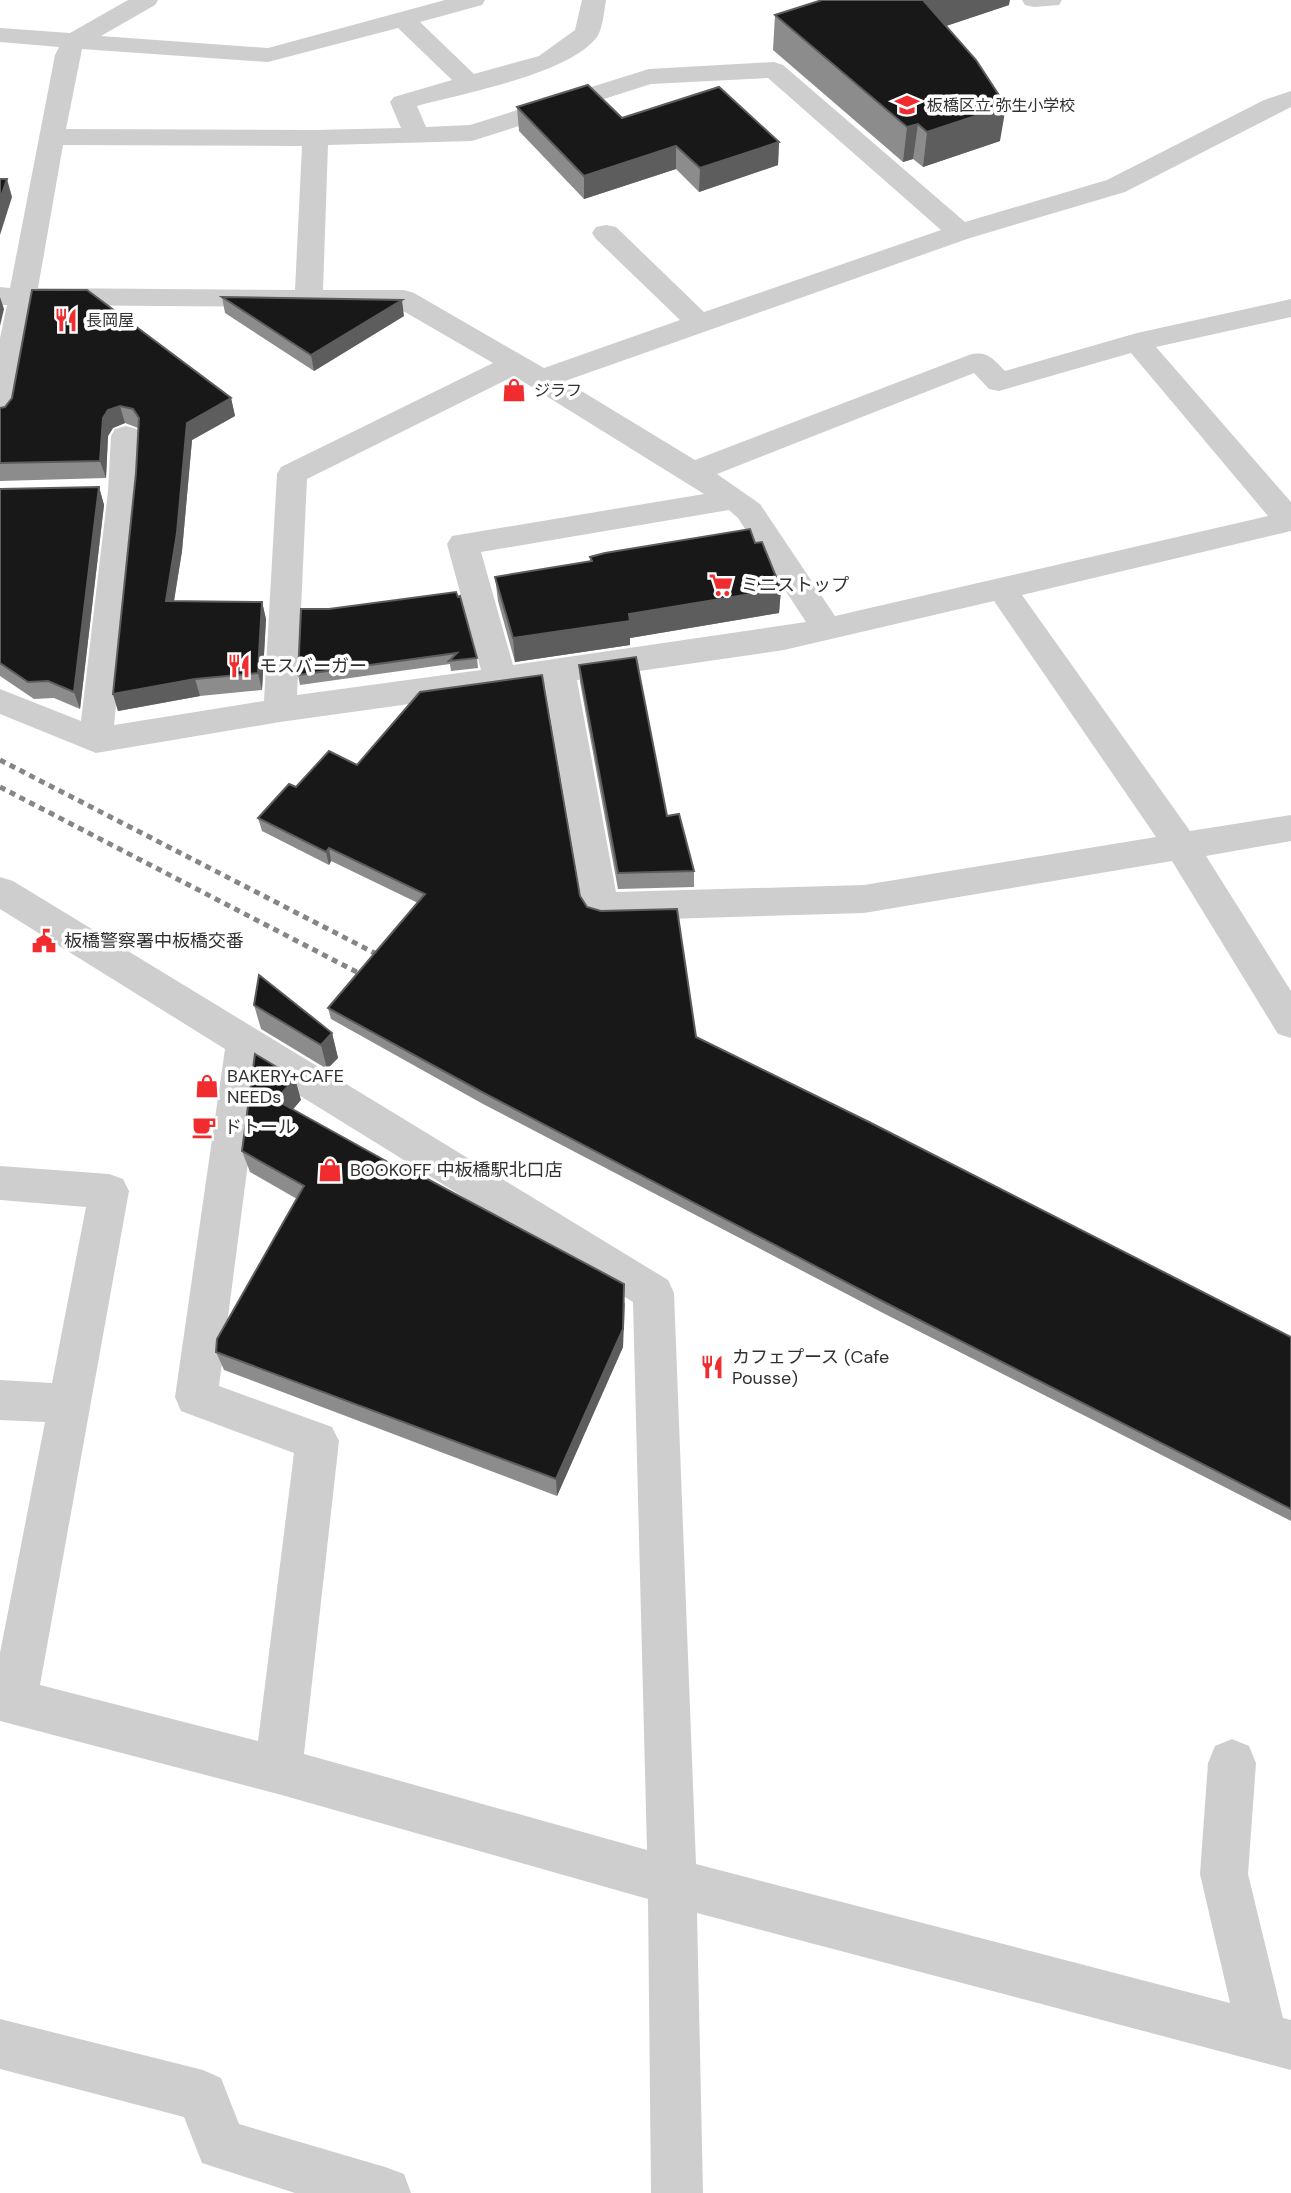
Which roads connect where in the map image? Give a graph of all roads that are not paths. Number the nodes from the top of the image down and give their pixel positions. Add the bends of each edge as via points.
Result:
1 (146, 0) edge
2 (473, 0) edge
3 (594, 0) edge
4 (1034, 0) edge
5 (1051, 0) edge
6 (403, 19) junction
7 (0, 35) edge
8 (74, 41) junction
9 (469, 83) junction
10 (1291, 99) edge
11 (417, 135) junction
12 (53, 137) junction
13 (315, 138) junction
14 (960, 232) junction
15 (606, 233) dead end
16 (11, 296) edge
17 (309, 299) junction
18 (1291, 308) edge
19 (699, 323) junction
20 (1137, 342) junction
21 (514, 364) junction
22 (541, 379) junction
23 (0, 415) edge
24 (126, 436) dead end
25 (694, 472) junction
26 (735, 499) junction
27 (1290, 521) edge
28 (1000, 589) junction
29 (828, 630) junction
30 (559, 671) junction
31 (500, 679) junction
32 (1, 702) edge
33 (280, 710) junction
34 (96, 741) junction
35 (1291, 828) edge
36 (1181, 846) junction
37 (0, 891) edge
38 (1291, 1023) edge
39 (245, 1044) junction
40 (0, 1183) edge
41 (0, 1400) edge
42 (70, 1404) junction
43 (7, 1700) edge
44 (1232, 1763) dead end
45 (278, 1770) junction
46 (672, 1882) junction
47 (1277, 2041) edge
48 (0, 2044) edge
49 (385, 2193) edge
50 (677, 2193) edge

1 - 8 street
2 - 6 street
3 - 9 street via 587,33 570,48 548,61
4 - 5 street
6 - 8 street via 268,55
6 - 9 street
7 - 8 street
8 - 12 street via 67,55
9 - 11 street via 402,102
10 - 14 street via 1116,186
11 - 13 street
11 - 14 street via 472,133 649,77 774,70
12 - 13 street
12 - 16 street
13 - 17 street
14 - 19 street
15 - 19 street
16 - 17 street
16 - 23 street
17 - 21 street via 404,299
18 - 20 street
19 - 22 street
20 - 25 street via 999,382 979,361
20 - 27 street
21 - 22 street
21 - 33 street via 292,474
22 - 25 street
24 - 34 street via 110,492
25 - 26 street
26 - 29 street via 749,511
26 - 31 street via 463,544
27 - 28 street
28 - 29 street
28 - 36 street
29 - 30 street
30 - 31 street
30 - 36 street via 601,907 864,898
31 - 33 street
32 - 34 street
33 - 34 street
35 - 36 street
36 - 38 street
37 - 39 street
39 - 45 street via 195,1397 317,1441
39 - 46 street via 653,1293
40 - 42 street via 109,1191
41 - 42 street
42 - 43 street
43 - 45 street
44 - 47 street via 1224,1874
45 - 46 street
46 - 47 street
46 - 50 street
48 - 49 street via 203,2096 220,2145

